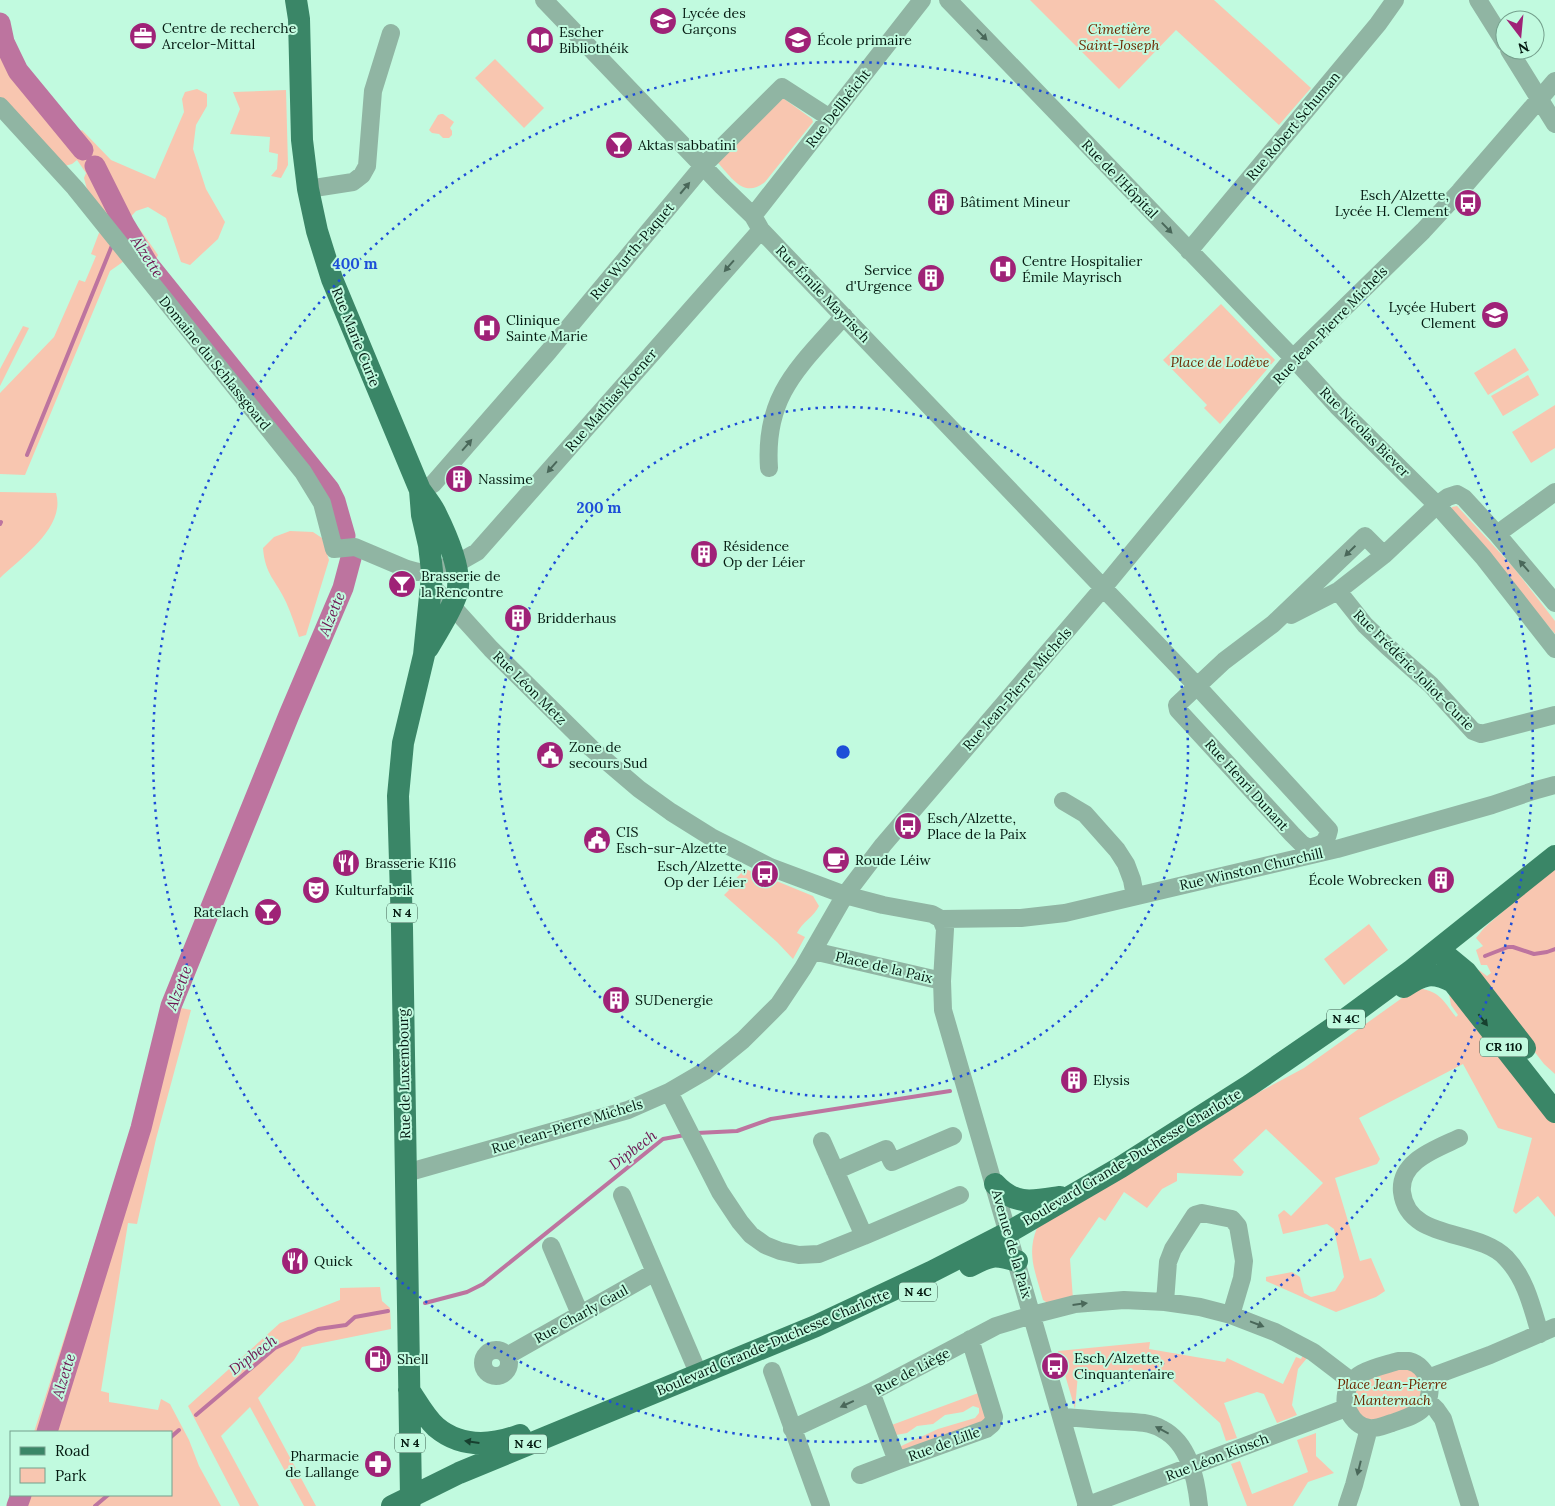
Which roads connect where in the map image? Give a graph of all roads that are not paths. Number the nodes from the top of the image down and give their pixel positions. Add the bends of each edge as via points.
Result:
1 (296, 0) edge
2 (544, 0) edge
3 (922, 0) edge
4 (948, 0) edge
5 (1395, 0) edge
6 (1478, 0) edge
7 (1495, 27) edge
8 (391, 33) dead end
9 (1515, 60) edge
10 (1555, 81) edge
11 (1540, 99) junction
12 (0, 106) edge
13 (830, 118) junction
14 (1555, 124) edge
15 (703, 166) junction
16 (308, 190) junction
17 (757, 223) junction
18 (1189, 251) junction
19 (844, 316) junction
20 (1293, 358) junction
21 (769, 468) dead end
22 (420, 490) junction
23 (1555, 492) edge
24 (1437, 505) junction
25 (1497, 534) junction
26 (1384, 555) junction
27 (456, 564) junction
28 (431, 578) junction
29 (1103, 588) junction
30 (1338, 591) junction
31 (1555, 603) edge
32 (452, 606) junction
33 (1273, 624) junction
34 (1555, 649) edge
35 (424, 655) junction
36 (1197, 686) junction
37 (1555, 715) edge
38 (1555, 785) edge
39 (1063, 801) dead end
40 (1555, 856) edge
41 (845, 895) junction
42 (1135, 896) junction
43 (941, 919) junction
44 (1462, 931) junction
45 (1439, 949) junction
46 (813, 951) junction
47 (1459, 977) junction
48 (942, 981) junction
49 (1250, 1085) junction
50 (1555, 1087) edge
51 (669, 1092) junction
52 (1555, 1112) edge
53 (953, 1136) dead end
54 (1459, 1138) dead end
55 (822, 1141) dead end
56 (835, 1171) junction
57 (406, 1174) junction
58 (995, 1184) junction
59 (622, 1195) dead end
60 (960, 1195) dead end
61 (1073, 1195) junction
62 (1009, 1232) junction
63 (864, 1236) junction
64 (550, 1246) dead end
65 (1017, 1261) junction
66 (655, 1272) junction
67 (1165, 1302) junction
68 (580, 1314) junction
69 (1032, 1315) junction
70 (1231, 1315) junction
71 (816, 1326) junction
72 (1548, 1330) edge
73 (970, 1339) junction
74 (507, 1356) dead end
75 (772, 1371) dead end
76 (699, 1375) junction
77 (1428, 1378) junction
78 (1351, 1381) junction
79 (409, 1390) junction
80 (872, 1392) junction
81 (647, 1396) junction
82 (1428, 1401) junction
83 (1346, 1408) junction
84 (1062, 1417) junction
85 (1369, 1428) junction
86 (792, 1429) junction
87 (897, 1461) junction
88 (1191, 1467) junction
89 (860, 1475) dead end
90 (407, 1504) edge
91 (821, 1506) edge
92 (1087, 1506) edge
93 (1199, 1506) edge
94 (1347, 1506) edge
95 (1470, 1506) edge

1 - 16 main road, Rue Marie Curie / N 4 via 302,140
2 - 15 street, Rue Émile Mayrisch
3 - 13 street, Rue Dellhéicht
4 -> 18 street, Rue de l'Hôpital
5 - 18 street, Rue Robert Schuman
6 - 7 street
8 - 16 street via 373,91 368,166 353,182
9 - 11 street
10 - 11 street, Rue Jean-Pierre Michels
11 - 14 street
11 - 20 street, Rue Jean-Pierre Michels via 1423,231
12 - 28 street, Domaine du Schlassgoard via 75,188 303,472 322,503 334,549 356,547
13 - 15 street, Rue Wurth-Paquet via 782,87
13 - 17 street, Rue Dellhéicht
15 - 17 street, Rue Émile Mayrisch
22 -> 15 street, Rue Wurth-Paquet via 434,484
16 - 22 main road, Rue Marie Curie / N 4 via 332,279
17 - 19 street, Rue Émile Mayrisch
17 -> 27 street, Rue Mathias Koener via 477,552
18 - 20 street, Rue de l'Hôpital
19 - 21 street via 794,373 782,394 770,427
19 - 29 street, Rue Émile Mayrisch
20 - 24 street, Rue Nicolas Biever
20 - 29 street, Rue Jean-Pierre Michels
22 - 27 main road, N 4 via 434,511
22 - 28 main road, N 4
23 - 25 street
24 - 25 street via 1457,494
24 - 26 street
24 - 34 street, Rue Nicolas Biever via 1483,557
31 -> 25 street
26 - 30 street
26 -> 33 street via 1366,536
27 - 28 street, Rue Mathias Koener
27 - 32 main road, N 4 via 459,584
28 - 32 street, Rue Léon Metz
28 - 35 main road, N 4
29 - 36 street, Rue Henri Dunant
29 - 41 street, Rue Jean-Pierre Michels
30 - 33 street
30 - 37 street, Rue Frédéric Joliot-Curie via 1365,624 1431,685 1473,731 1481,734
32 - 35 main road, N 4
32 - 41 street, Rue Léon Metz via 551,710 639,789 703,832 748,856
33 - 36 street
35 - 57 main road, Rue de Luxembourg / N 4 via 403,743 398,796
36 - 36 street, Rue Henri Dunant via 1177,705 1178,710 1302,844 1309,848 1322,844 1328,839 1329,830
38 - 42 street, Rue Winston Churchill via 1337,849
39 - 42 street via 1085,814 1117,850 1126,864
40 - 44 main road, Boulevard Grande-Duchesse Charlotte / N 4C
41 - 43 street via 932,914
41 - 46 street, Rue Jean-Pierre Michels
42 - 43 street, Rue Winston Churchill via 1065,913 1022,918
43 - 48 street, Place de la Paix via 945,929
44 - 45 main road, Boulevard Grande-Duchesse Charlotte / N 4C
44 - 47 main road, CR 110
45 - 47 main road, CR 110
45 - 49 main road, Boulevard Grande-Duchesse Charlotte / N 4C
46 - 48 street, Place de la Paix
46 - 51 street, Rue Jean-Pierre Michels via 779,1004 743,1040 705,1071
47 - 49 main road, Boulevard Grande-Duchesse Charlotte / N 4C via 1418,977 1295,1066
47 - 50 main road, CR 110
47 -> 52 main road, CR 110
48 - 58 street, Avenue de la Paix via 943,1010
49 - 61 main road, Boulevard Grande-Duchesse Charlotte / N 4C
51 - 57 street, Rue Jean-Pierre Michels via 628,1110
51 - 63 street via 720,1192 740,1222 764,1245 780,1252 819,1254
53 - 56 street via 892,1162 886,1149
54 - 72 street via 1412,1164 1405,1175 1402,1190 1405,1206 1414,1218 1427,1226 1489,1246 1505,1256 1519,1274
55 - 56 street
56 - 63 street
57 - 79 main road, Rue de Luxembourg / N 4
58 - 61 main road via 1012,1198 1026,1201
58 - 62 street, Avenue de la Paix
59 - 66 street
60 - 63 street
61 - 62 main road, Boulevard Grande-Duchesse Charlotte / N 4C
62 - 65 street, Avenue de la Paix
62 - 71 main road, Boulevard Grande-Duchesse Charlotte / N 4C
64 - 68 street
65 - 69 street, Avenue de la Paix
65 - 71 main road, N 4C via 995,1256 983,1259 870,1315
66 - 68 street, Rue Charly Gaul
66 - 76 street
69 -> 67 street, Rue de Liège via 1094,1302
67 - 70 street, Rue de Liège
67 - 70 street via 1168,1262 1173,1249 1195,1215 1202,1213 1232,1219 1238,1226 1244,1261
68 - 74 street, Rue Charly Gaul
69 - 73 street, Rue de Liège via 996,1326
69 - 84 street, Avenue de la Paix
70 -> 78 street, Rue de Liège via 1313,1352
71 - 76 main road, Boulevard Grande-Duchesse Charlotte / N 4C
72 - 77 street
73 - 80 street, Rue de Liège
73 - 87 street, Rue de Lille via 994,1417 992,1424
75 - 86 street
76 - 81 main road, Boulevard Grande-Duchesse Charlotte / N 4C
77 - 78 street via 1421,1368 1398,1360
77 - 82 street
78 - 83 street via 1346,1389
81 -> 79 main road via 585,1409 507,1440 483,1444 463,1441 436,1427
79 - 90 main road, Rue de Luxembourg / N 4
80 -> 86 street, Rue de Liège
80 - 87 street, Rue de Lille
81 - 90 main road, Boulevard Grande-Duchesse Charlotte / N 4C via 459,1473
82 - 85 street via 1417,1414 1378,1428
82 - 95 street via 1443,1419
83 - 85 street via 1359,1424
83 - 88 street, Rue Léon Kinsch
88 -> 84 street via 1185,1451 1162,1429 1146,1423
84 - 92 street, Avenue de la Paix
85 -> 94 street
86 - 91 street
87 - 89 street, Rue de Lille
88 - 92 street, Rue Léon Kinsch
88 - 93 street

